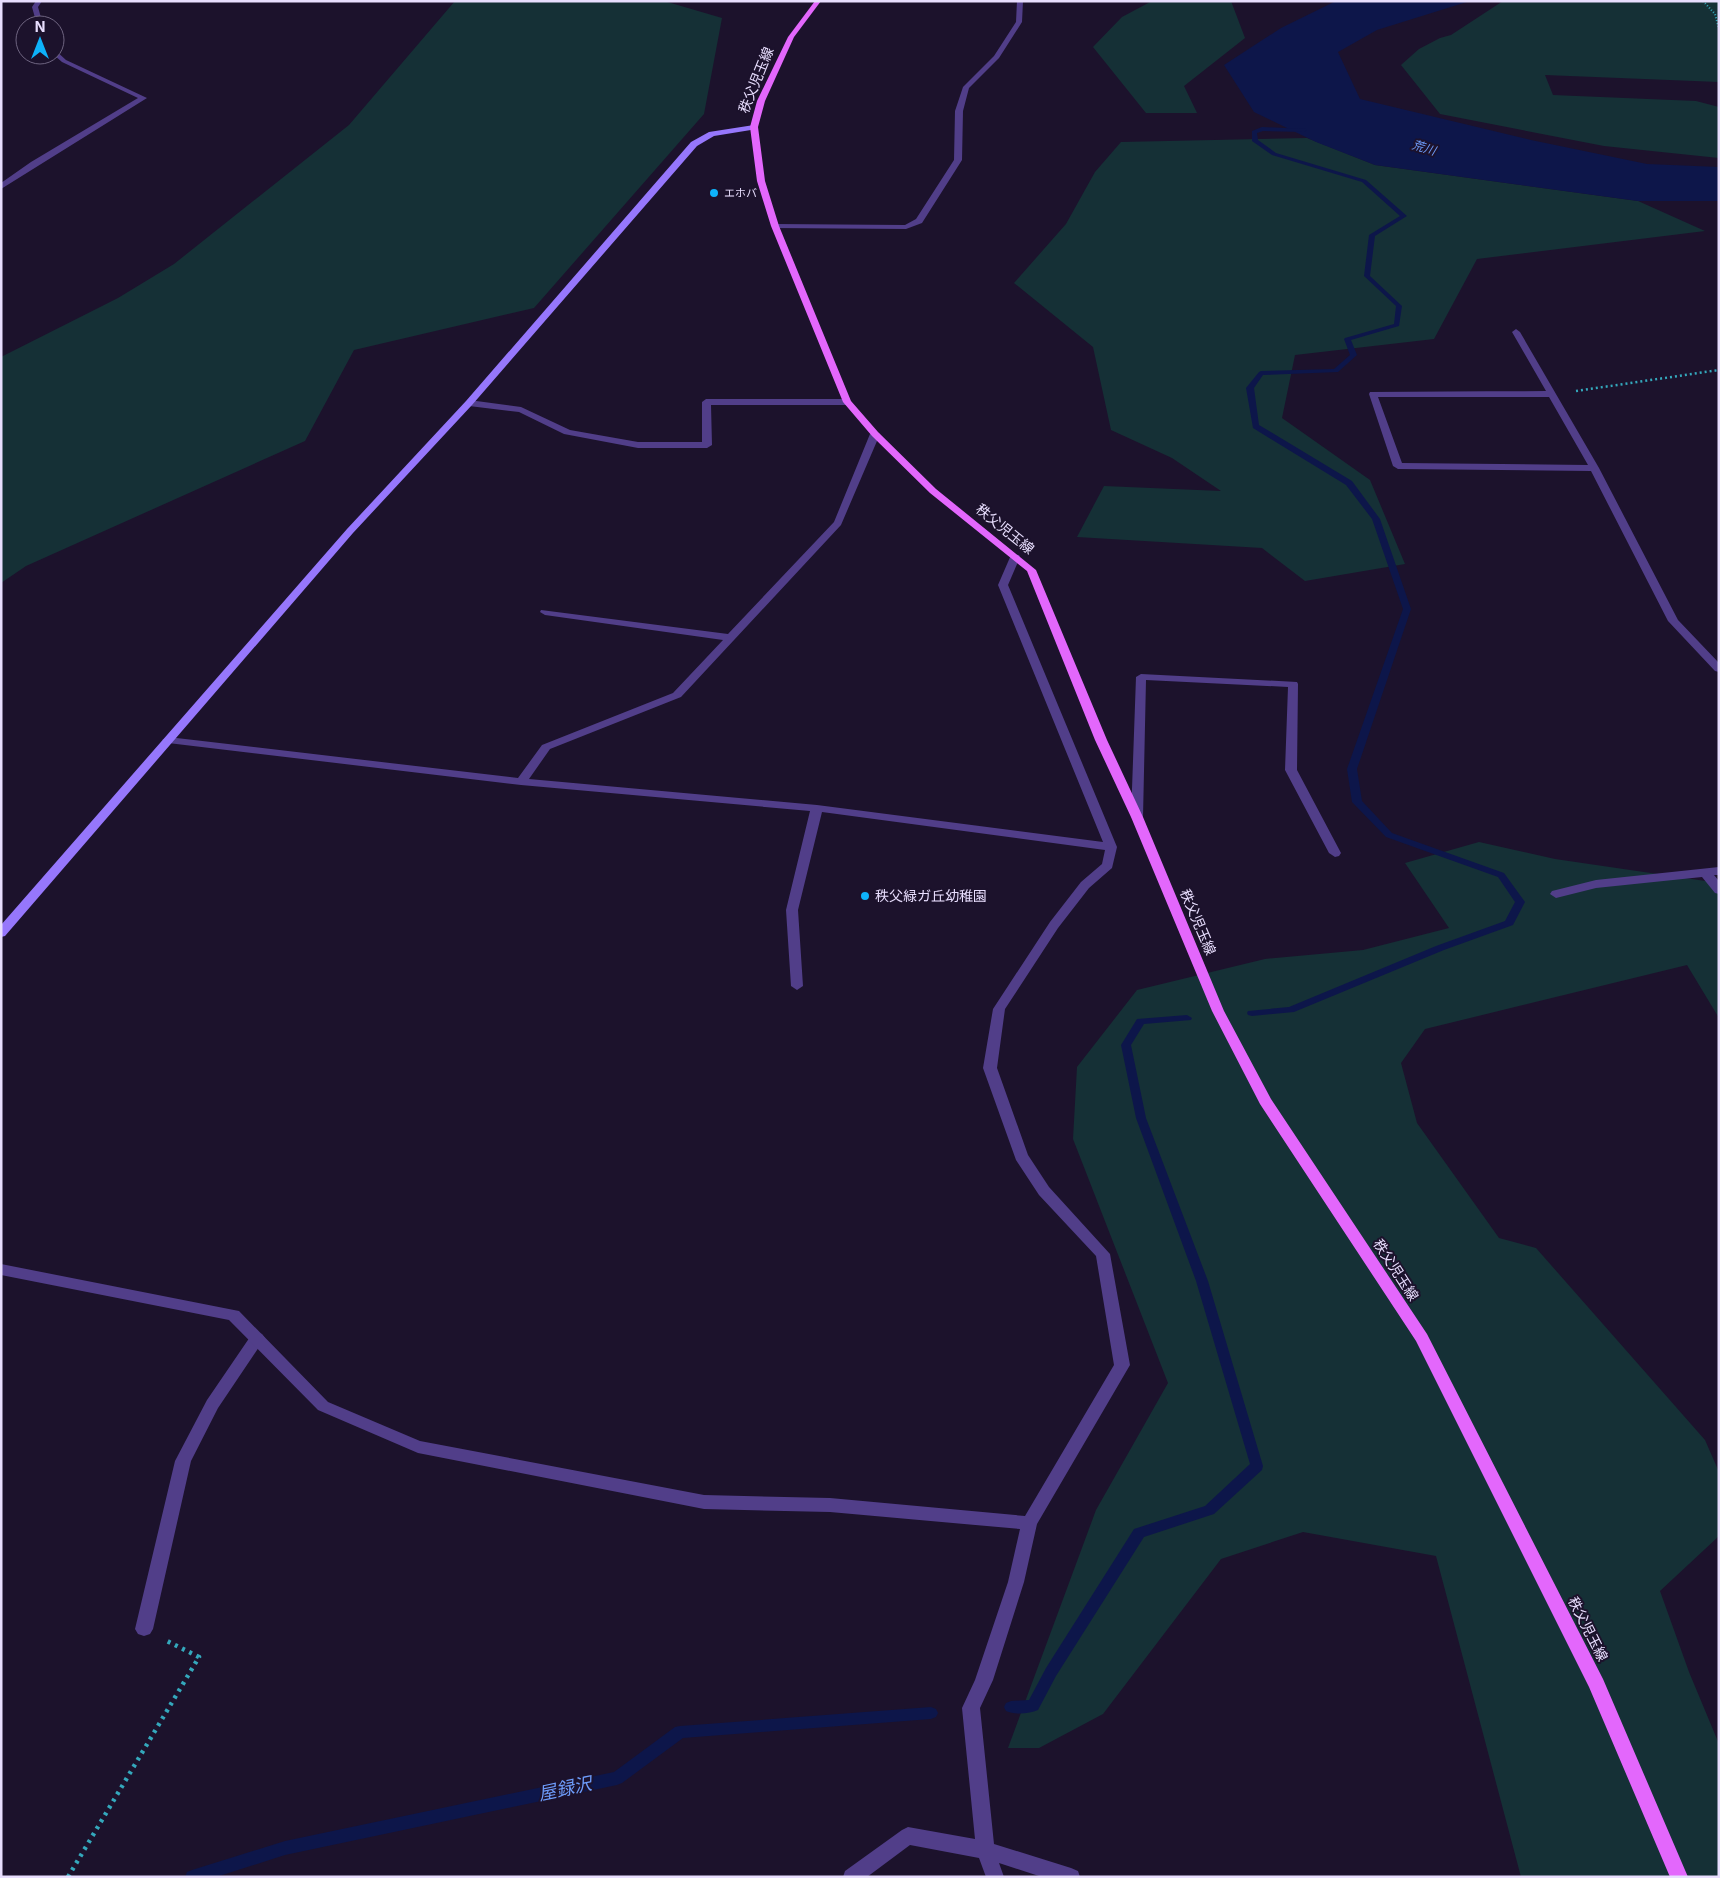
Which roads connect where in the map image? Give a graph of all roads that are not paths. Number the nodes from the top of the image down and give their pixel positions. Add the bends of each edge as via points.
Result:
1 (39, 1) edge
2 (818, 1) edge
3 (1020, 1) edge
4 (38, 15) edge
5 (65, 61) edge
6 (754, 127) junction
7 (1, 186) edge
8 (775, 226) junction
9 (1516, 332) dead end
10 (1551, 394) junction
11 (847, 402) junction
12 (469, 403) junction
13 (875, 434) junction
14 (1594, 468) junction
15 (1015, 558) junction
16 (545, 612) dead end
17 (731, 638) junction
18 (1719, 669) edge
19 (168, 740) junction
20 (521, 782) junction
21 (817, 808) junction
22 (1137, 817) junction
23 (1111, 847) junction
24 (1336, 852) dead end
25 (1719, 871) edge
26 (1705, 872) junction
27 (1719, 890) edge
28 (1556, 894) dead end
29 (1, 933) edge
30 (797, 986) dead end
31 (1, 1269) edge
32 (256, 1338) junction
33 (1030, 1523) junction
34 (144, 1630) road end
35 (985, 1850) junction
36 (852, 1877) edge
37 (995, 1877) edge
38 (1072, 1877) edge
39 (1679, 1877) edge

1 - 4 street
2 - 6 main road, 秩父児玉線 via 791,37 761,101
3 - 8 street via 1019,22 997,57 966,87 960,111 958,160 919,221 906,227
5 - 7 street via 143,98
6 - 8 main road, 秩父児玉線 via 761,181
6 - 12 street via 712,134 694,144
8 - 11 main road, 秩父児玉線
9 - 10 street
10 - 14 street
10 - 14 street via 1373,394 1398,466
11 - 12 street via 706,402 707,445 638,444 567,432 521,410
11 - 13 main road, 秩父児玉線
12 - 19 street via 350,531
13 - 15 main road, 秩父児玉線 via 933,491
13 - 17 street via 838,524
14 - 18 street via 1673,621
15 - 22 main road, 秩父児玉線 via 1031,570 1101,740
15 - 23 street via 1003,585
16 - 17 street
17 - 20 street via 677,695 546,747
19 - 20 street
19 - 29 street
20 - 21 street
21 - 23 street
21 - 30 street via 792,910
22 - 24 street via 1141,677 1293,684 1291,770
22 - 39 main road, 秩父児玉線 via 1218,1011 1265,1101 1422,1338 1597,1684
23 - 33 street via 1108,865 1085,885 1054,925 998,1009 990,1068 1021,1156 1044,1191 1103,1254 1122,1365
25 - 26 street
26 - 27 street
26 - 28 street via 1596,884
31 - 32 street via 234,1315
32 - 33 street via 323,1406 418,1447 704,1502 830,1505
32 - 34 street via 212,1404 183,1461
33 - 35 street via 1016,1582 984,1680 971,1708
35 - 36 street via 908,1836
35 - 37 street
35 - 38 street

